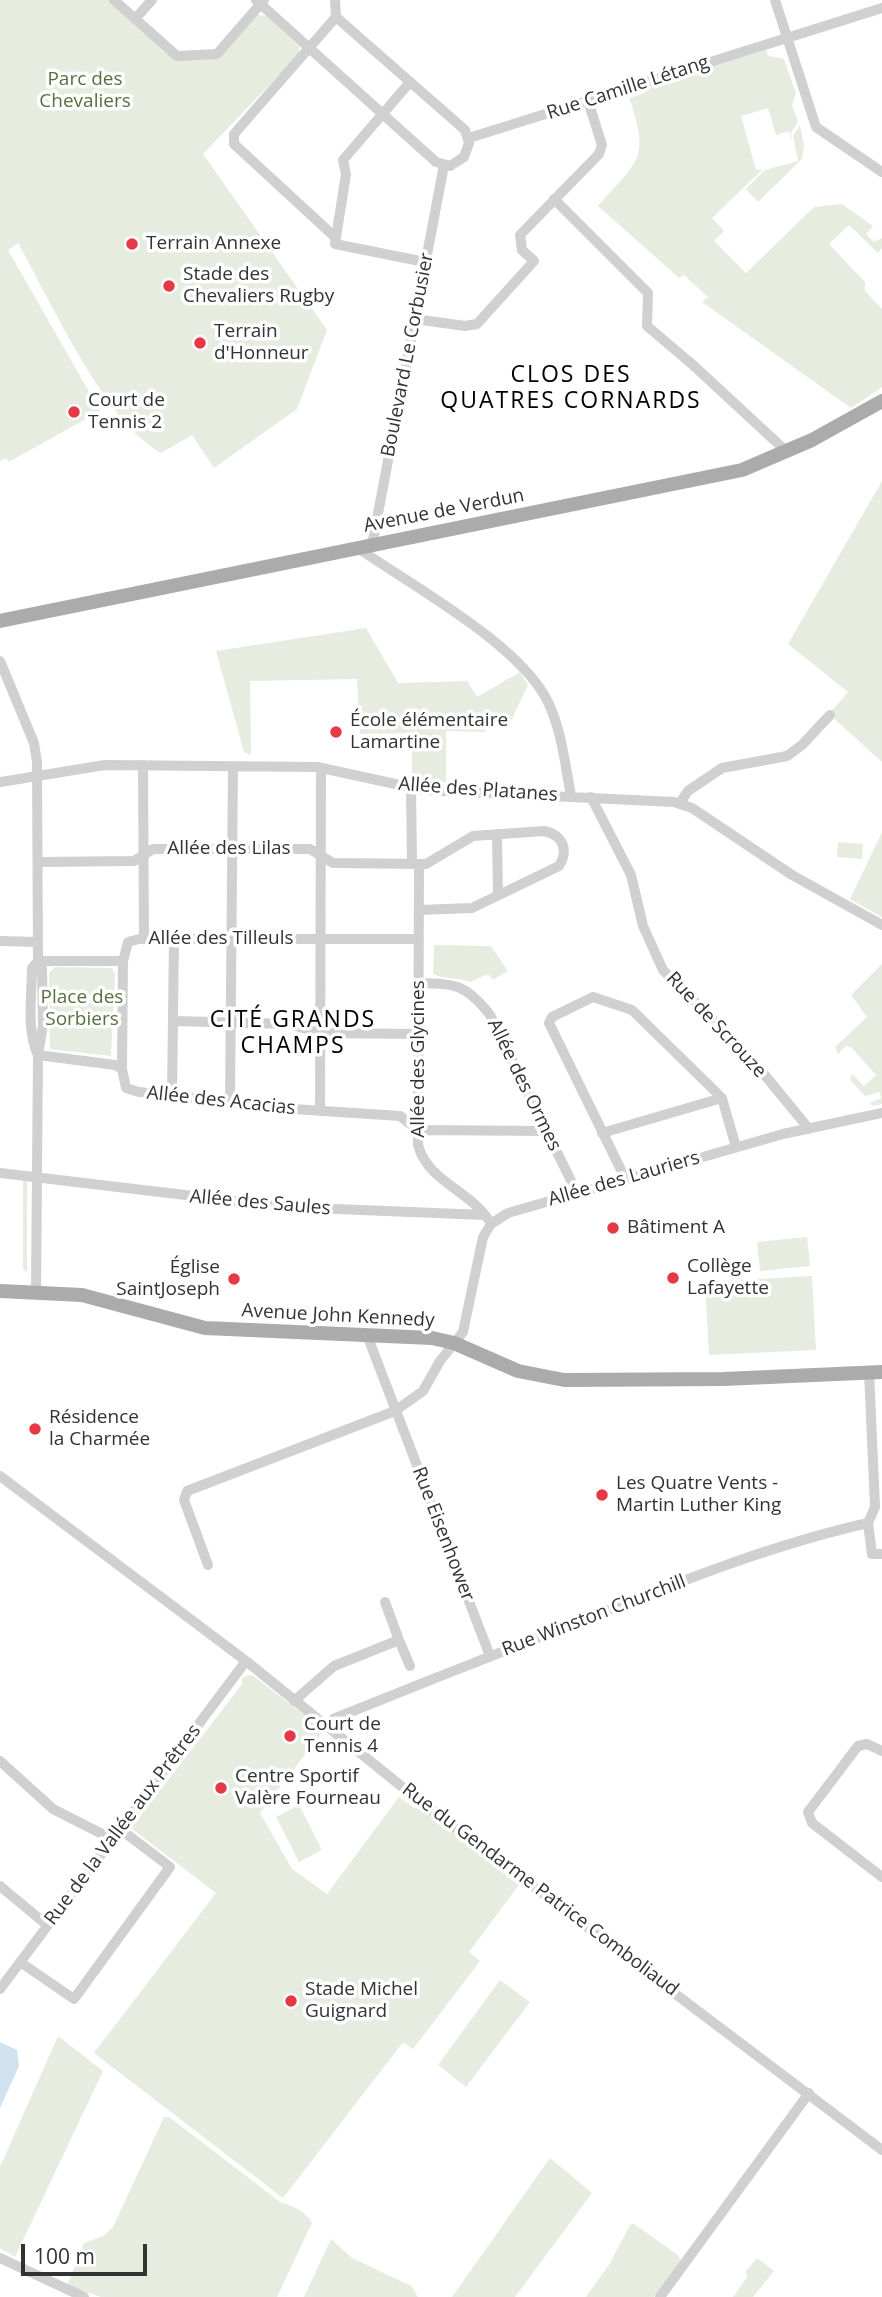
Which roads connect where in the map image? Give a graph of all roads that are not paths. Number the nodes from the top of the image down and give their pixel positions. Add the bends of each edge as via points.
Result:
1 (114, 0) edge
2 (152, 0) edge
3 (335, 0) edge
4 (775, 0) edge
5 (260, 1) edge
6 (882, 8) edge
7 (336, 17) junction
8 (135, 19) junction
9 (787, 37) junction
10 (309, 48) junction
11 (410, 82) junction
12 (587, 101) junction
13 (382, 113) junction
14 (469, 138) junction
15 (444, 165) junction
16 (882, 172) edge
17 (554, 199) junction
18 (336, 238) junction
19 (425, 262) junction
20 (415, 319) junction
21 (882, 401) edge
22 (787, 452) junction
23 (365, 546) junction
24 (0, 621) edge
25 (0, 661) edge
26 (830, 715) dead end
27 (144, 765) junction
28 (233, 766) junction
29 (321, 768) junction
30 (38, 774) junction
31 (0, 782) edge
32 (411, 788) junction
33 (571, 796) junction
34 (591, 797) junction
35 (680, 803) junction
36 (497, 834) junction
37 (232, 849) junction
38 (145, 854) junction
39 (322, 858) junction
40 (39, 862) junction
41 (416, 864) junction
42 (498, 895) junction
43 (419, 910) junction
44 (882, 925) edge
45 (144, 939) junction
46 (174, 939) junction
47 (231, 939) junction
48 (321, 939) junction
49 (419, 939) junction
50 (0, 941) edge
51 (38, 942) junction
52 (38, 961) junction
53 (123, 961) junction
54 (419, 983) junction
55 (173, 1021) junction
56 (230, 1023) junction
57 (320, 1033) junction
58 (418, 1034) junction
59 (38, 1055) junction
60 (122, 1069) junction
61 (172, 1096) junction
62 (722, 1098) junction
63 (230, 1102) junction
64 (320, 1111) junction
65 (882, 1113) edge
66 (809, 1129) junction
67 (418, 1130) junction
68 (547, 1131) junction
69 (602, 1133) junction
70 (736, 1147) junction
71 (0, 1173) edge
72 (37, 1175) junction
73 (625, 1178) junction
74 (577, 1193) junction
75 (488, 1219) junction
76 (0, 1291) edge
77 (36, 1291) junction
78 (367, 1335) junction
79 (454, 1343) junction
80 (875, 1372) edge
81 (396, 1411) junction
82 (0, 1476) edge
83 (868, 1523) junction
84 (882, 1554) edge
85 (208, 1565) dead end
86 (386, 1602) dead end
87 (399, 1640) junction
88 (490, 1656) junction
89 (246, 1661) junction
90 (410, 1666) dead end
91 (294, 1701) junction
92 (326, 1726) junction
93 (882, 1751) edge
94 (0, 1761) edge
95 (120, 1829) junction
96 (112, 1839) junction
97 (882, 1877) edge
98 (0, 1886) edge
99 (47, 1925) junction
100 (20, 1962) junction
101 (0, 1989) edge
102 (809, 2093) junction
103 (882, 2150) edge
104 (0, 2258) edge
105 (84, 2297) edge
106 (660, 2297) edge

1 - 8 street
2 - 8 street
3 - 7 street
4 - 9 street
5 - 8 street via 217,54 177,56
5 - 10 street
6 - 9 street, Rue Camille Létang
7 - 10 street
7 - 11 street
9 - 12 street, Rue Camille Létang
9 - 16 street via 816,127
10 - 13 street
10 - 18 street via 234,134 234,144
11 - 13 street
11 - 14 street
12 - 14 street, Rue Camille Létang
12 - 17 street via 602,145 599,154
13 - 15 street
13 - 18 street via 343,160 346,174
14 - 15 street via 464,158
15 - 19 street, Boulevard Le Corbusier
17 - 20 street via 520,235 522,250 534,261 477,324
17 - 22 street via 649,293 646,326
18 - 19 street via 335,244
19 - 20 street, Boulevard Le Corbusier
20 - 23 street, Boulevard Le Corbusier
21 - 22 main road, Avenue de Verdun
22 - 23 main road, Avenue de Verdun via 741,470 686,483
23 - 24 main road, Avenue de Verdun
23 - 33 street via 520,662 547,701 558,727
25 - 30 street via 34,743
26 - 35 street via 787,756 722,768 688,791
27 - 28 street, Allée des Platanes
27 - 30 street, Allée des Platanes
27 - 38 street
28 - 29 street, Allée des Platanes
28 - 37 street
29 - 32 street, Allée des Platanes
29 - 39 street
30 - 31 street, Allée des Platanes
30 - 40 street
32 - 33 street, Allée des Platanes
32 - 41 street, Allée des Glycines
33 - 34 street, Allée des Platanes
34 - 35 street, Allée des Platanes
34 - 66 street, Rue de Scrouze via 631,875 643,926 663,970 750,1058
35 - 44 street, Allée des Platanes via 792,876
36 - 41 street via 473,836 435,861
36 - 42 street
36 - 42 street via 554,833 564,850 559,866
37 - 38 street, Allée des Lilas via 153,849
37 - 39 street, Allée des Lilas via 310,849
37 - 47 street
38 - 40 street, Allée des Lilas via 134,861
38 - 45 street
39 - 41 street, Allée des Lilas via 333,863
39 - 48 street
40 - 51 street
41 - 43 street, Allée des Glycines
42 - 43 street via 472,908
43 - 49 street, Allée des Glycines
45 - 46 street, Allée des Tilleuls
45 - 53 street, Allée des Tilleuls via 128,942
46 - 47 street, Allée des Tilleuls
46 - 55 street
47 - 48 street, Allée des Tilleuls
47 - 56 street
48 - 49 street, Allée des Tilleuls
48 - 57 street
49 - 54 street, Allée des Glycines
50 - 51 street
51 - 52 street
52 - 53 street, Allée des Tilleuls
52 - 59 street via 32,968 31,1041
53 - 60 street
54 - 58 street, Allée des Glycines
54 - 68 street, Allée des Ormes via 457,984 475,996 490,1015
55 - 56 street
55 - 61 street
56 - 57 street via 289,1024
56 - 63 street
57 - 58 street
57 - 64 street
58 - 67 street, Allée des Glycines
59 - 60 street, Allée des Acacias
59 - 72 street
60 - 61 street, Allée des Acacias via 126,1088
61 - 63 street, Allée des Acacias
62 - 69 street
62 - 69 street via 632,1010 593,997 552,1017 549,1023
62 - 70 street
63 - 64 street, Allée des Acacias
64 - 67 street, Allée des Acacias via 400,1116
65 - 66 street, Allée des Lauriers
66 - 70 street, Allée des Lauriers
67 - 68 street
67 - 75 street, Allée des Glycines via 421,1156 431,1170 480,1207
68 - 74 street, Allée des Ormes
69 - 73 street
70 - 73 street, Allée des Lauriers
71 - 72 street, Allée des Saules
72 - 75 street, Allée des Saules via 286,1207
72 - 77 street
73 - 74 street, Allée des Lauriers
74 - 75 street, Allée des Lauriers
75 - 79 street via 463,1332
76 - 77 main road, Avenue John Kennedy
77 - 78 main road, Avenue John Kennedy via 108,1300 205,1328
78 - 79 main road, Avenue John Kennedy
78 - 81 street, Rue Eisenhower
79 - 80 main road, Avenue John Kennedy via 518,1371 564,1380
79 - 81 street via 423,1391
80 - 83 street via 875,1507
81 - 85 street via 187,1491 184,1500
81 - 88 street, Rue Eisenhower
82 - 89 street, Rue du Gendarme Patrice Comboliaud
83 - 84 street via 872,1554
83 - 88 street, Rue Winston Churchill via 774,1547
86 - 87 street
87 - 90 street
87 - 91 street via 334,1666
88 - 92 street, Rue Winston Churchill via 333,1719
89 - 91 street, Rue du Gendarme Patrice Comboliaud
89 - 95 street, Rue de la Vallée aux Prêtres
91 - 92 street, Rue du Gendarme Patrice Comboliaud
92 - 102 street, Rue du Gendarme Patrice Comboliaud
93 - 97 street via 867,1744 858,1746 808,1808 809,1818
94 - 96 street via 53,1808
95 - 96 street, Rue de la Vallée aux Prêtres
95 - 100 street via 170,1867 74,1999
96 - 99 street, Rue de la Vallée aux Prêtres
98 - 99 street
99 - 100 street, Rue de la Vallée aux Prêtres
100 - 101 street, Rue de la Vallée aux Prêtres
102 - 103 street, Rue du Gendarme Patrice Comboliaud
102 - 106 street
104 - 105 street

